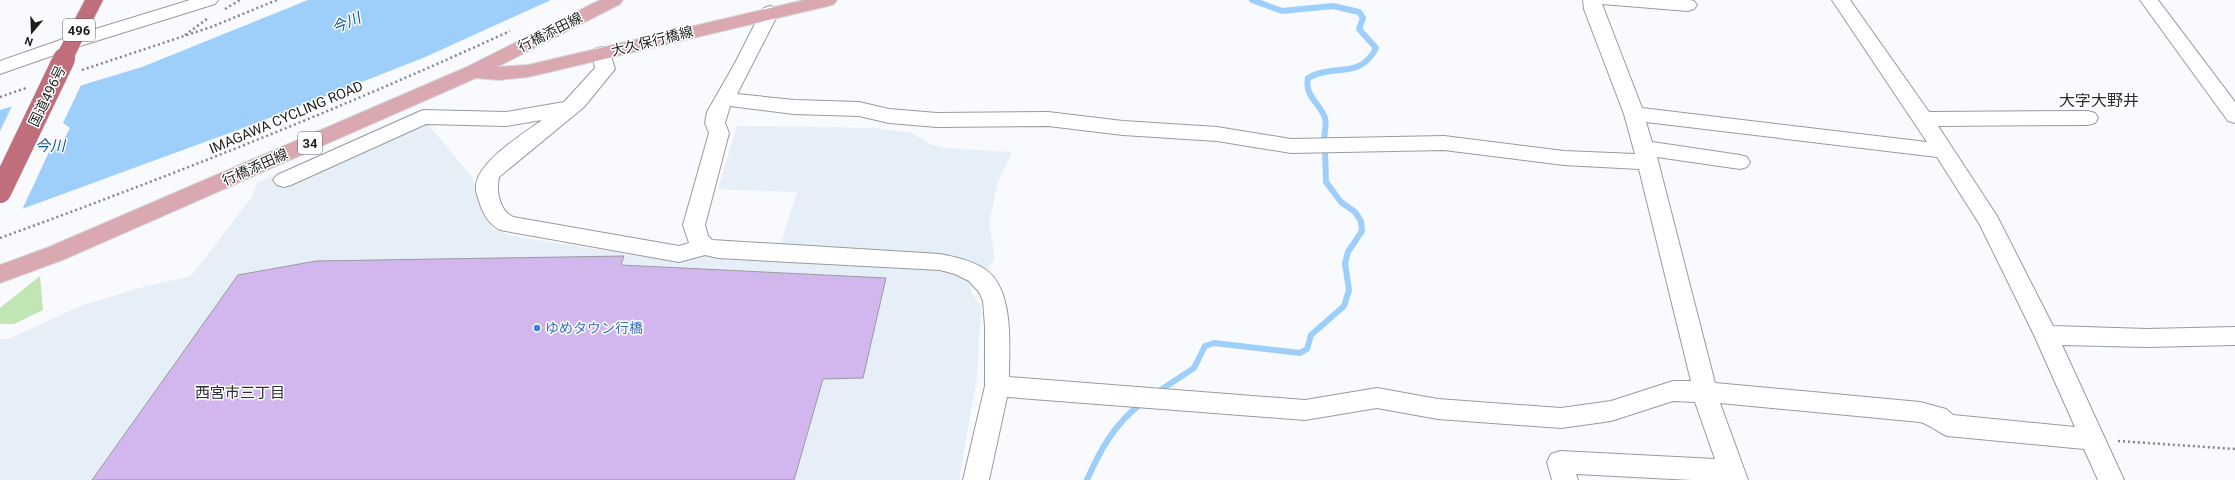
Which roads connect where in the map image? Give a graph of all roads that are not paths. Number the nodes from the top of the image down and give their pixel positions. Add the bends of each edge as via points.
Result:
1 (94, 0) edge
2 (209, 0) edge
3 (614, 0) edge
4 (828, 0) edge
5 (1592, 0) edge
6 (1608, 0) edge
7 (1841, 0) edge
8 (2149, 0) edge
9 (1688, 5) dead end
10 (770, 12) junction
11 (602, 53) junction
12 (71, 58) junction
13 (0, 68) edge
14 (474, 71) junction
15 (725, 99) junction
16 (569, 108) junction
17 (1634, 114) junction
18 (2235, 116) edge
19 (2088, 118) dead end
20 (1923, 119) junction
21 (1944, 151) junction
22 (1646, 155) junction
23 (1740, 162) dead end
24 (284, 180) dead end
25 (0, 192) edge
26 (705, 247) junction
27 (0, 274) edge
28 (2046, 335) junction
29 (2235, 336) edge
30 (997, 386) junction
31 (1706, 392) junction
32 (2092, 439) junction
33 (1733, 475) edge
34 (976, 480) edge
35 (1565, 480) edge
36 (2111, 480) edge

1 - 12 highway, 国道496号 / 496
2 - 12 street
3 - 14 main road, 行橋添田線 / 34
4 - 10 main road, 大久保行橋線
5 - 17 street via 1593,9 1620,72
6 - 9 street
7 - 20 street
8 - 18 street
10 - 11 main road, 大久保行橋線
10 - 15 street
11 - 14 main road, 大久保行橋線 via 528,71 499,74
11 - 16 street via 605,69 582,97
12 - 13 street
12 - 25 highway, 国道496号 / 496, bridge
14 - 27 main road, 行橋添田線 / 34 via 57,253
15 - 22 street via 794,107 858,109 889,116 937,120 1048,119 1123,128 1217,134 1291,146 1444,144 1564,158
15 - 26 street via 717,112 715,123 718,133 694,225 698,239
16 - 24 street via 506,119 423,117
16 - 26 street via 489,175 486,187 498,219 508,224 679,254
17 - 21 street
17 - 22 street
19 - 20 street
20 - 21 street
21 - 28 street via 1989,222
22 - 23 street
22 - 31 street
26 - 30 street via 940,262 961,266 977,275 989,288 994,301 997,326
28 - 29 street via 2147,338
28 - 32 street
30 - 31 street via 1305,410 1377,398 1438,409 1562,418 1611,411 1673,391
30 - 34 street
31 - 32 street via 1920,412 1937,416 1947,425
31 - 33 street
32 - 36 street
33 - 35 street via 1560,462

